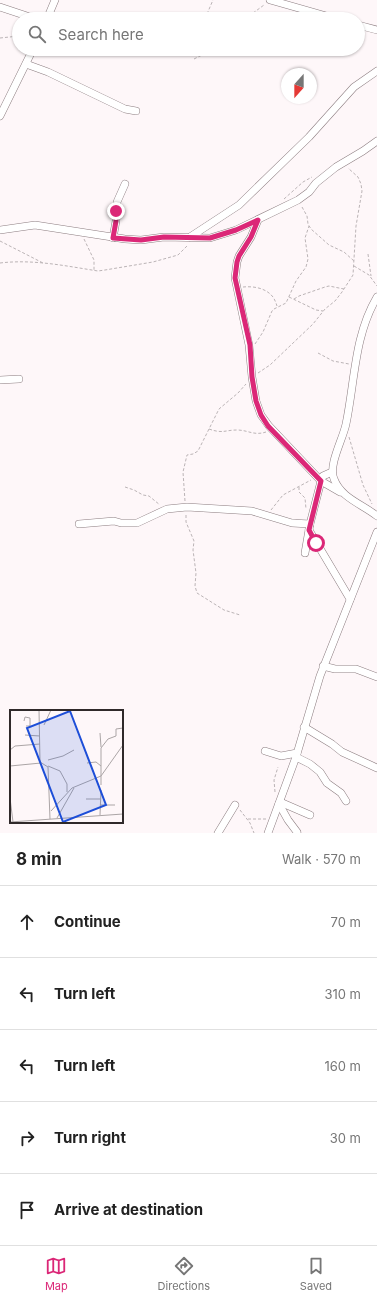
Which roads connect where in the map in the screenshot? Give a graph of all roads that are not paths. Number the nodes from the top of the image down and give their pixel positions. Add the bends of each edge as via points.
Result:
1 (55, 0) edge
2 (268, 2) edge
3 (0, 7) edge
4 (15, 12) edge
5 (50, 12) edge
6 (309, 12) edge
7 (365, 27) edge
8 (377, 30) edge
9 (30, 56) edge
10 (26, 64) junction
11 (377, 71) edge
12 (136, 111) dead end
13 (0, 116) edge
14 (377, 141) edge
15 (125, 184) dead end
16 (258, 220) junction
17 (0, 230) edge
18 (192, 237) junction
19 (113, 238) junction
20 (377, 297) edge
21 (19, 378) dead end
22 (0, 380) edge
23 (332, 472) junction
24 (319, 479) junction
25 (347, 497) junction
26 (377, 516) edge
27 (79, 524) dead end
28 (310, 524) junction
29 (377, 532) edge
30 (305, 553) dead end
31 (350, 598) junction
32 (323, 666) junction
33 (377, 677) edge
34 (304, 726) junction
35 (265, 751) dead end
36 (296, 755) junction
37 (377, 768) edge
38 (346, 801) dead end
39 (280, 803) junction
40 (235, 805) road end
41 (310, 815) dead end
42 (297, 832) dead end
43 (218, 833) edge
44 (268, 833) edge

1 - 5 street
2 - 6 street
3 - 4 street
7 - 8 street
9 - 10 street
10 - 12 street via 125,109
10 - 13 street
11 - 18 street via 354,87 309,137 239,205
14 - 16 street via 343,163 298,200
15 - 19 street via 117,202
16 - 18 street via 210,238
16 - 24 street via 237,262 235,278 250,345 256,401 261,415 271,429
17 - 19 street via 35,225
18 - 19 street via 141,240
20 - 23 street via 364,325 345,429
21 - 22 street
23 - 24 street
23 - 25 street via 336,484
24 - 25 street
24 - 28 street
25 - 26 street
27 - 28 street via 114,521 136,523 171,508 187,507 252,511 292,523
28 - 30 street
28 - 31 street
29 - 31 street
31 - 32 street
32 - 33 street via 356,669
32 - 34 street
34 - 36 street
34 - 37 street via 342,752
35 - 36 street via 281,756
36 - 38 street via 320,772 327,783 341,793
36 - 39 street
39 - 41 street
39 - 42 street
39 - 44 street
40 - 43 street

